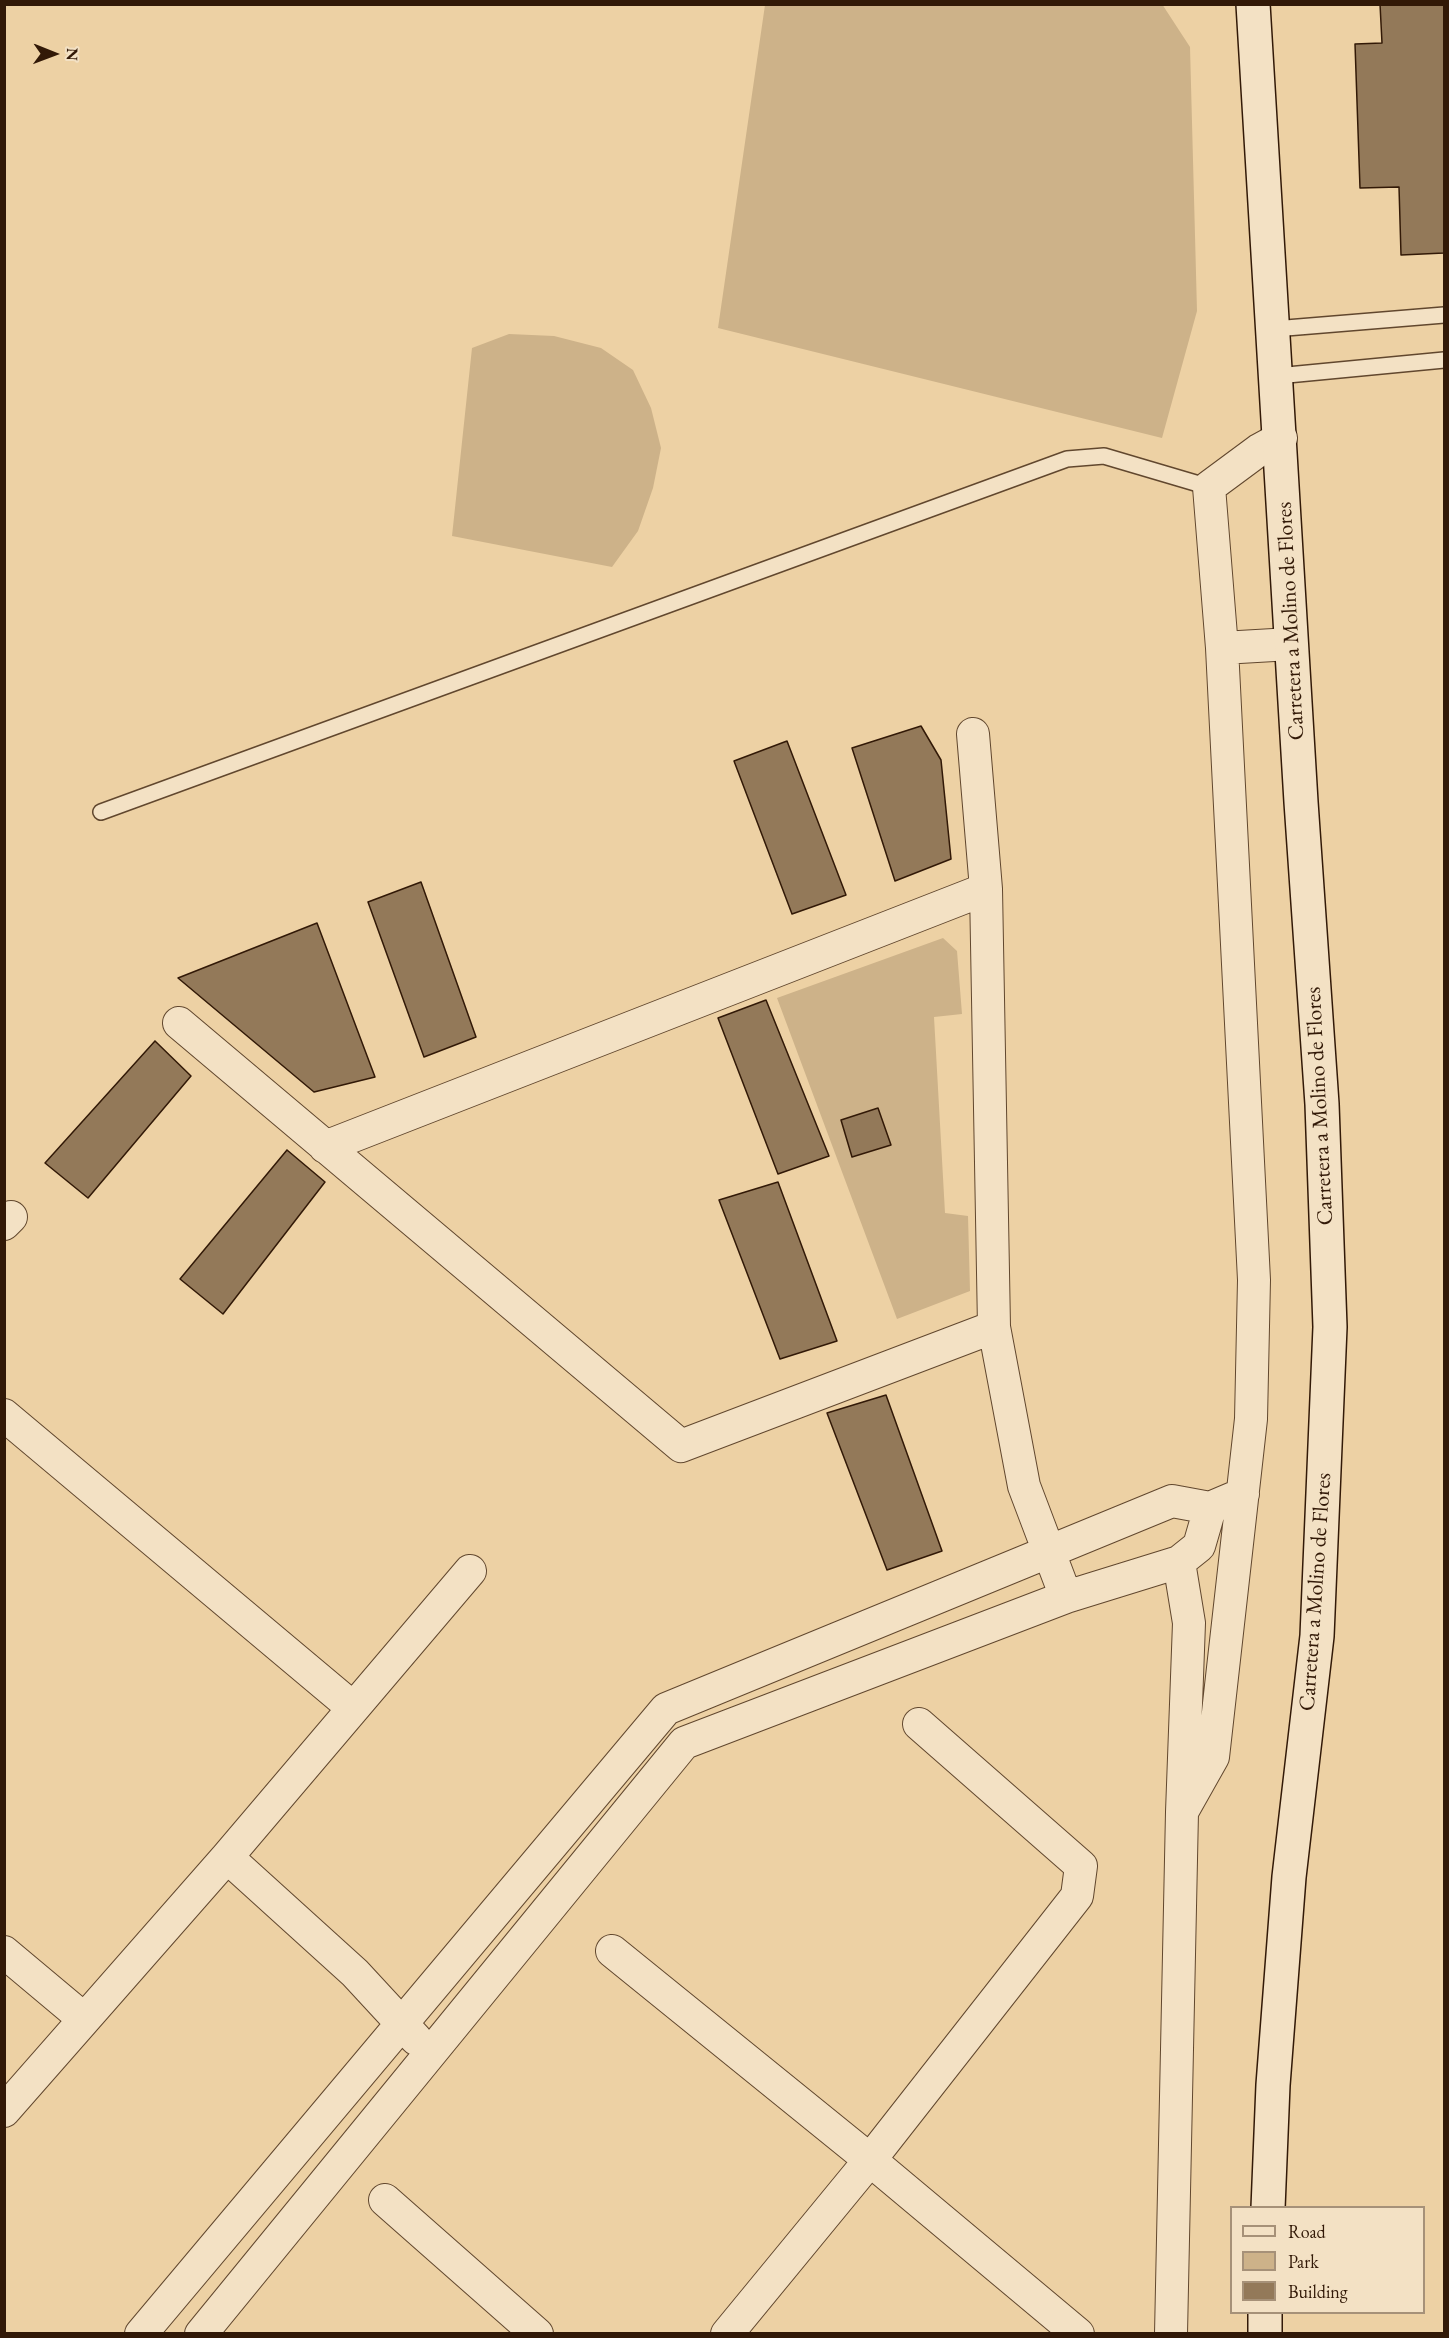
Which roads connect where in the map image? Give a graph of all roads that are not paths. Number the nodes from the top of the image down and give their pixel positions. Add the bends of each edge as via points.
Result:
1 (1253, 4) edge
2 (1444, 315) edge
3 (1274, 329) junction
4 (1444, 360) edge
5 (1277, 376) junction
6 (1281, 438) junction
7 (1209, 487) junction
8 (1292, 645) junction
9 (1222, 648) junction
10 (973, 734) dead end
11 (101, 812) dead end
12 (986, 889) junction
13 (179, 1023) dead end
14 (325, 1147) junction
15 (994, 1327) junction
16 (4, 1415) edge
17 (1243, 1494) junction
18 (1210, 1508) junction
19 (1049, 1551) junction
20 (1179, 1562) junction
21 (470, 1571) dead end
22 (1066, 1597) junction
23 (352, 1707) junction
24 (919, 1724) dead end
25 (1182, 1812) junction
26 (226, 1857) junction
27 (612, 1951) dead end
28 (4, 1952) edge
29 (84, 2019) junction
30 (402, 2025) junction
31 (431, 2054) junction
32 (4, 2111) edge
33 (870, 2160) junction
34 (385, 2200) dead end
35 (1268, 2206) edge
36 (1265, 2314) edge
37 (141, 2334) edge
38 (201, 2334) edge
39 (537, 2334) edge
40 (727, 2334) edge
41 (1078, 2334) edge
42 (1171, 2334) edge
43 (1265, 2334) edge

1 - 3 main road, Carretera a Molino de Flores
2 - 3 lane
3 - 5 main road, Carretera a Molino de Flores
4 - 5 lane
5 - 6 main road, Carretera a Molino de Flores
6 - 7 street
6 - 8 main road, Carretera a Molino de Flores
7 - 9 street
7 - 11 lane via 1104,456 1067,459
8 - 9 street
8 - 35 main road, Carretera a Molino de Flores via 1322,1104 1330,1327 1317,1636 1289,1877
9 - 17 street via 1254,1280 1251,1419
10 - 12 street
12 - 14 street
12 - 15 street
13 - 14 street
14 - 15 street via 681,1446
15 - 19 street via 1024,1486
16 - 23 street
17 - 18 street
17 - 25 street via 1213,1757
18 - 19 street via 1172,1501
18 - 20 street via 1199,1546
19 - 22 street
19 - 30 street via 666,1709
20 - 22 street
20 - 25 street via 1189,1623
21 - 23 street
22 - 31 street via 684,1743
23 - 26 street
24 - 33 street via 1081,1866 1077,1896
25 - 42 street
26 - 29 street
26 - 30 street via 355,1973
27 - 33 street
28 - 29 street
29 - 32 street
30 - 31 street
30 - 37 street
31 - 38 street
33 - 40 street
33 - 41 street
34 - 39 street
36 - 43 main road

